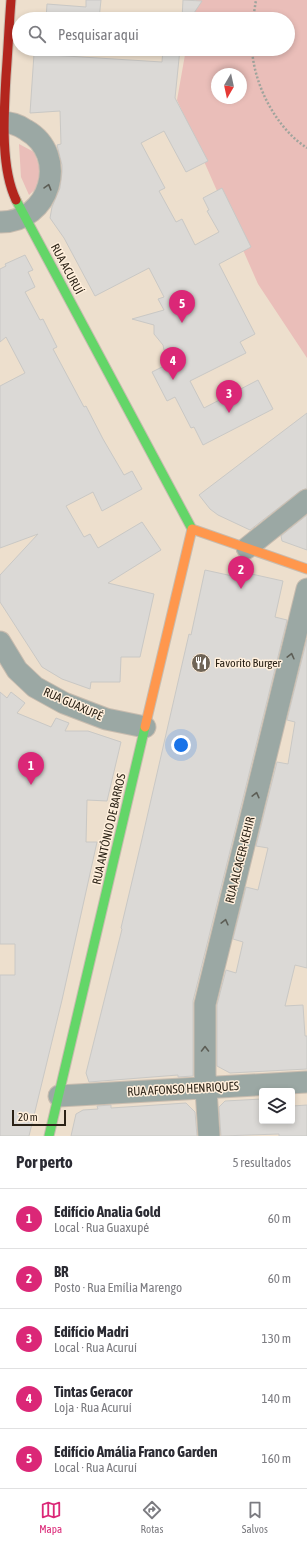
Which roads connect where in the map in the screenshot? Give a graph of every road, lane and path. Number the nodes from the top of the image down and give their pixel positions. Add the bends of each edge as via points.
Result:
1 (11, 0) edge
2 (256, 0) edge
3 (254, 12) edge
4 (252, 56) edge
5 (1, 122) edge
6 (307, 148) edge
7 (24, 217) junction
8 (0, 222) edge
9 (307, 500) edge
10 (192, 528) junction
11 (247, 548) junction
12 (307, 569) edge
13 (307, 589) edge
14 (0, 642) edge
15 (145, 727) junction
16 (307, 1082) edge
17 (206, 1088) junction
18 (59, 1096) junction
19 (49, 1136) edge
20 (209, 1136) edge

1 - 5 main road, RUA ACURUÍ
2 - 3 path
4 - 6 path via 263,96 284,127
5 - 7 main road, RUA ACURUÍ via 11,191
7 -> 5 street via 37,207 46,193 50,178 50,161 44,146 33,134 19,126
7 - 8 street
7 - 10 main road, RUA ACURUÍ
9 - 11 street
10 - 11 main road
10 - 15 main road, RUA ANTÔNIO DE BARROS
11 - 12 main road
17 -> 13 street, RUA ALCACER-KEHIR via 205,1004
14 - 15 street, RUA GUAXUPÉ via 18,670 35,687 64,703 106,719
15 - 18 main road, RUA ANTÔNIO DE BARROS
16 - 17 street, RUA AFONSO HENRIQUES
17 - 18 street, RUA AFONSO HENRIQUES
17 - 20 street, RUA ALCACER-KEHIR
18 - 19 main road, RUA ANTÔNIO DE BARROS

